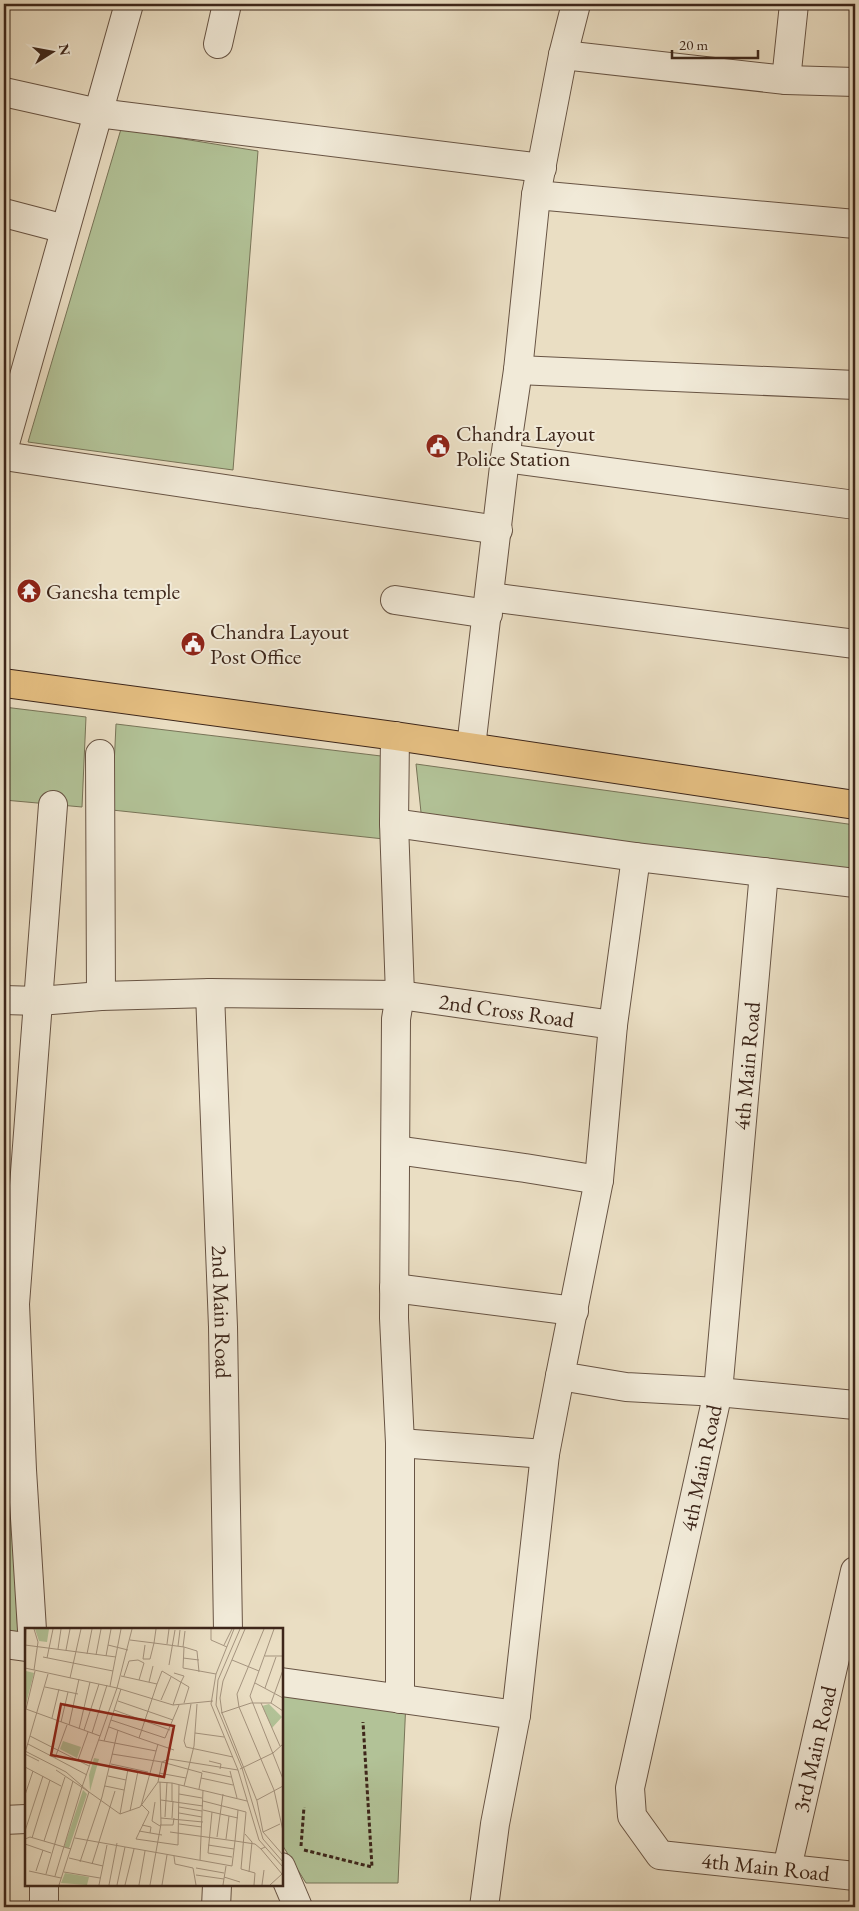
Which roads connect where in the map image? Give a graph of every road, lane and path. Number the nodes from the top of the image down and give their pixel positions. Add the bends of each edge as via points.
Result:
1 (129, 4) edge
2 (227, 4) edge
3 (576, 4) edge
4 (794, 4) edge
5 (218, 44) dead end
6 (563, 55) junction
7 (786, 80) junction
8 (855, 82) edge
9 (4, 92) edge
10 (98, 113) junction
11 (542, 168) junction
12 (536, 195) junction
13 (4, 213) edge
14 (855, 224) edge
15 (65, 229) junction
16 (518, 370) junction
17 (855, 385) edge
18 (4, 447) edge
19 (4, 456) edge
20 (505, 458) junction
21 (855, 505) edge
22 (498, 530) junction
23 (395, 600) dead end
24 (489, 606) junction
25 (855, 644) edge
26 (4, 682) edge
27 (395, 736) junction
28 (471, 747) junction
29 (100, 754) dead end
30 (53, 805) dead end
31 (855, 805) edge
32 (394, 823) junction
33 (636, 857) junction
34 (764, 872) junction
35 (855, 883) edge
36 (210, 993) junction
37 (400, 995) junction
38 (102, 996) junction
39 (4, 1000) edge
40 (39, 1001) junction
41 (613, 1026) junction
42 (396, 1150) junction
43 (598, 1180) junction
44 (394, 1288) junction
45 (9, 1304) edge
46 (574, 1311) junction
47 (560, 1376) junction
48 (718, 1392) junction
49 (855, 1405) edge
50 (400, 1443) junction
51 (545, 1454) junction
52 (13, 1470) edge
53 (855, 1571) edge
54 (32, 1628) edge
55 (228, 1628) edge
56 (4, 1644) edge
57 (25, 1647) edge
58 (282, 1682) edge
59 (400, 1699) junction
60 (516, 1716) junction
61 (363, 1721) dead end
62 (304, 1807) dead end
63 (25, 1819) edge
64 (4, 1820) edge
65 (787, 1868) junction
66 (282, 1869) edge
67 (855, 1876) edge
68 (44, 1886) edge
69 (217, 1886) edge
70 (44, 1907) edge
71 (216, 1907) edge
72 (298, 1907) edge
73 (484, 1907) edge

1 - 10 street
2 - 5 street
3 - 6 street
4 - 7 street
6 - 7 street
6 - 11 street
7 - 8 street
9 - 10 street
10 - 11 street
10 - 15 street
11 - 12 street
12 - 14 street
12 - 16 street
13 - 15 street
15 - 18 street
16 - 17 street
16 - 20 street
19 - 22 street
20 - 21 street
20 - 22 street
22 - 24 street
23 - 24 street
24 - 25 street
24 - 28 street
26 - 27 main road
27 - 28 main road
27 - 32 street
28 - 31 main road
29 - 38 street
30 - 40 street
32 - 33 street
32 - 37 street
33 - 34 street
33 - 41 street
34 - 35 street
34 - 48 street, 4th Main Road
36 - 37 street, 2nd Cross Road
36 - 38 street, 2nd Cross Road
36 - 55 street, 2nd Main Road via 223,1327
37 - 41 street, 2nd Cross Road
37 - 42 street via 396,1018
38 - 40 street, 2nd Cross Road
39 - 40 street, 2nd Cross Road
40 - 45 street
41 - 43 street
42 - 43 street
42 - 44 street
43 - 46 street
44 - 46 street
44 - 50 street
45 - 52 street
46 - 47 street
47 - 48 street via 626,1387
47 - 51 street
48 - 49 street
48 - 65 street, 4th Main Road via 630,1788 632,1816 660,1854
50 - 51 street
50 - 59 street
51 - 60 street
52 - 54 street
53 - 65 street, 3rd Main Road
56 - 57 street
58 - 59 street
59 - 60 street
60 - 73 street via 495,1824
61 - 62 path via 372,1867 301,1850
63 - 64 street
65 - 67 street, 4th Main Road
66 - 72 street
68 - 70 street
69 - 71 street

